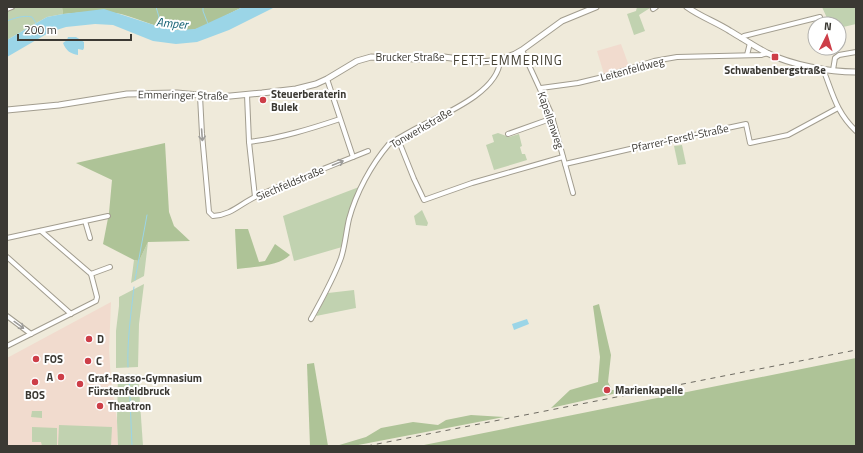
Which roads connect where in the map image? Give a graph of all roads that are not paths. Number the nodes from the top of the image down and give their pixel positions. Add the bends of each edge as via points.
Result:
1 (12, 7) edge
2 (596, 7) edge
3 (687, 7) edge
4 (7, 9) edge
5 (581, 10) edge
6 (807, 20) edge
7 (741, 38) junction
8 (750, 43) junction
9 (522, 50) junction
10 (856, 52) edge
11 (768, 53) junction
12 (747, 55) junction
13 (500, 60) junction
14 (823, 69) junction
15 (833, 70) junction
16 (856, 72) edge
17 (333, 75) joint
18 (327, 79) junction
19 (541, 88) junction
20 (247, 95) junction
21 (200, 96) junction
22 (838, 108) junction
23 (7, 110) edge
24 (552, 118) junction
25 (340, 119) junction
26 (856, 131) edge
27 (508, 134) dead end
28 (398, 139) junction
29 (249, 142) junction
30 (368, 150) dead end
31 (353, 157) junction
32 (563, 157) junction
33 (565, 164) junction
34 (573, 193) dead end
35 (255, 197) junction
36 (108, 216) dead end
37 (85, 221) junction
38 (41, 231) junction
39 (7, 238) edge
40 (90, 238) dead end
41 (7, 257) edge
42 (110, 267) dead end
43 (92, 274) junction
44 (71, 314) junction
45 (7, 316) edge
46 (311, 319) dead end
47 (31, 334) junction
48 (7, 346) edge

1 - 4 street
2 - 5 street, Brucker Straße
3 - 7 street
5 - 9 street, Brucker Straße
6 - 7 street
7 - 8 street
8 - 11 street
8 - 12 street
9 - 13 street, Brucker Straße
9 - 19 street, Kapellenweg
10 - 15 street via 835,58
11 - 12 street, Leitenfeldweg
11 - 14 street
12 - 19 street, Leitenfeldweg via 699,56 654,61 578,83
13 - 17 street, Brucker Straße via 481,62 444,57 371,57 357,60
13 - 28 street, Tonwerkstraße via 499,68 479,93
14 - 15 street
14 - 22 street
15 - 16 street
17 - 18 street, Emmeringer Straße
18 - 20 street, Emmeringer Straße via 307,87
18 - 25 street
19 - 24 street, Kapellenweg
20 - 21 street, Emmeringer Straße
20 - 29 street
21 - 23 street, Emmeringer Straße via 167,93 127,94
21 -> 35 street, Siechfeldstraße via 209,212 213,216 221,215
22 - 26 street
22 - 33 street, Pfarrer-Ferstl-Straße via 781,138 750,143 746,124
24 - 27 street
24 - 32 street, Kapellenweg
25 - 29 street via 270,140
25 - 31 street
28 - 32 street via 424,200 472,182
28 - 46 street, Tonwerkstraße via 383,151 362,186 354,203 337,268
29 - 35 street
30 - 31 street, Siechfeldstraße
35 -> 31 street, Siechfeldstraße
32 - 33 street, Kapellenweg
33 - 34 street, Kapellenweg
36 - 37 street
37 - 38 street
37 - 40 street
38 - 39 street
38 - 43 street
41 - 44 street
42 - 43 street
43 - 44 street via 96,301
44 - 47 street
45 -> 47 street
47 - 48 street

